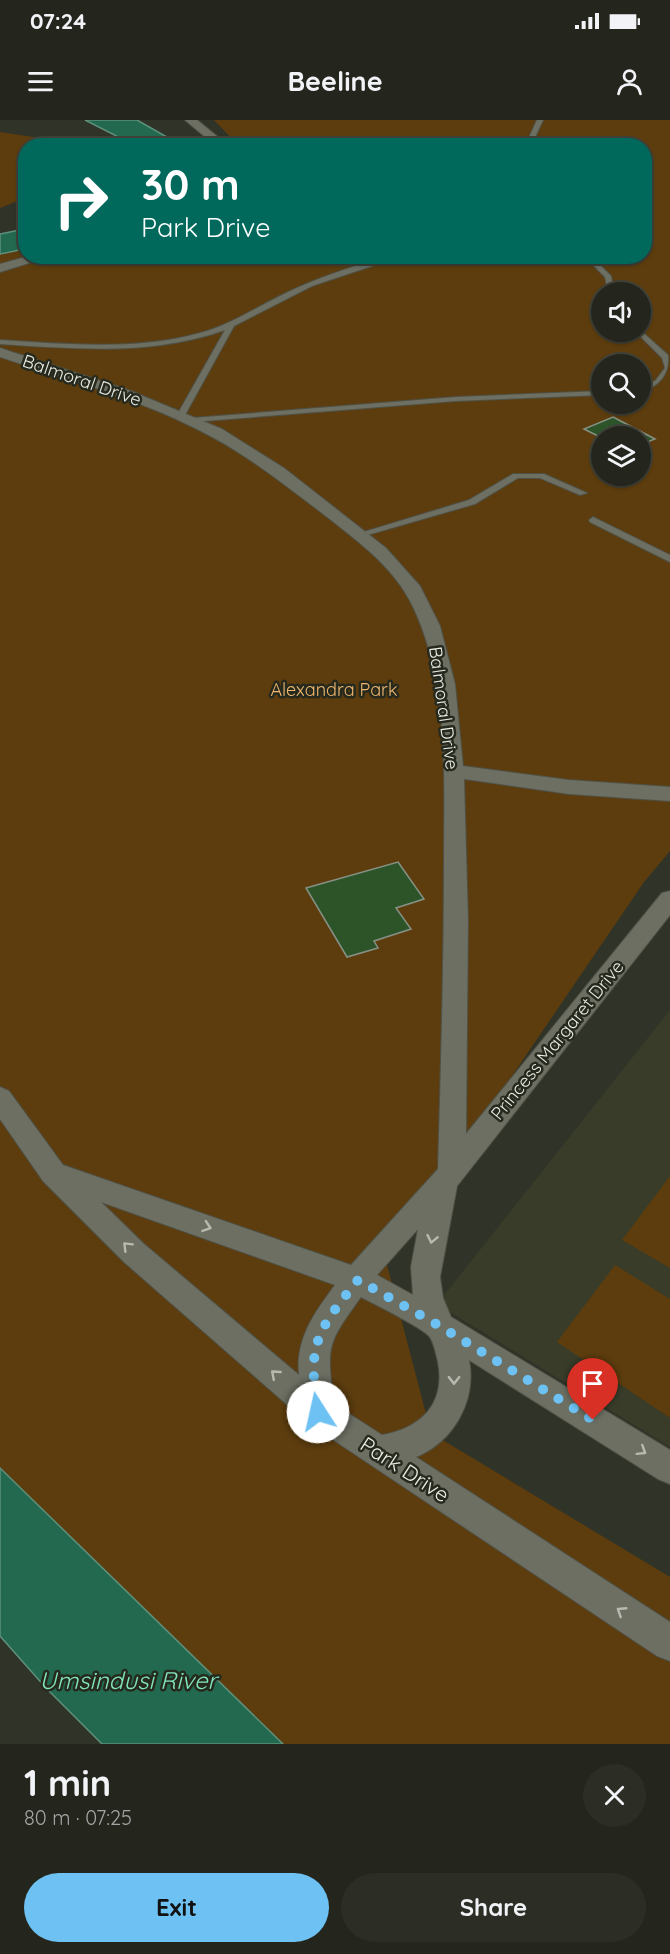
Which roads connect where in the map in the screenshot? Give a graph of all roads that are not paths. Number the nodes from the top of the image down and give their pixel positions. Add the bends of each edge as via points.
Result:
1 (190, 120) edge
2 (540, 120) edge
3 (214, 138) edge
4 (532, 138) edge
5 (18, 263) edge
6 (376, 264) edge
7 (595, 264) edge
8 (0, 268) edge
9 (609, 282) edge
10 (231, 325) junction
11 (0, 342) edge
12 (650, 342) edge
13 (0, 352) edge
14 (651, 386) edge
15 (591, 393) edge
16 (187, 418) junction
17 (583, 493) dead end
18 (593, 520) dead end
19 (361, 534) junction
20 (670, 559) edge
21 (453, 771) junction
22 (670, 794) edge
23 (670, 899) edge
24 (4, 1111) edge
25 (53, 1173) junction
26 (448, 1177) junction
27 (358, 1280) junction
28 (438, 1325) junction
29 (318, 1412) junction
30 (377, 1452) junction
31 (670, 1468) edge
32 (670, 1643) edge

1 - 3 street
2 - 4 lane
5 - 8 street
6 - 10 lane via 284,296
7 - 9 lane
10 - 11 lane via 172,341 131,345 84,347
10 - 16 lane
12 - 14 lane via 665,357 669,368
13 - 16 street, Balmoral Drive
15 - 16 lane
16 - 19 street, Balmoral Drive via 268,464
17 - 19 lane via 541,476 516,476 472,502
18 - 20 lane
19 - 21 street, Balmoral Drive via 397,566 432,626 443,677
21 - 22 street via 569,787
21 - 26 street, Balmoral Drive via 457,922
23 - 26 street, Princess Margaret Drive
24 - 25 street, Park Drive
25 -> 27 street
29 -> 25 street, Park Drive via 134,1254
26 - 27 street, Princess Margaret Drive
26 -> 28 street, Princess Margaret Drive via 425,1276
27 - 28 street
27 - 29 street via 323,1325 315,1345 313,1382
28 -> 30 street via 452,1356 455,1381 450,1408 410,1445
28 -> 31 street
29 - 30 street, Park Drive
32 -> 30 street, Park Drive

